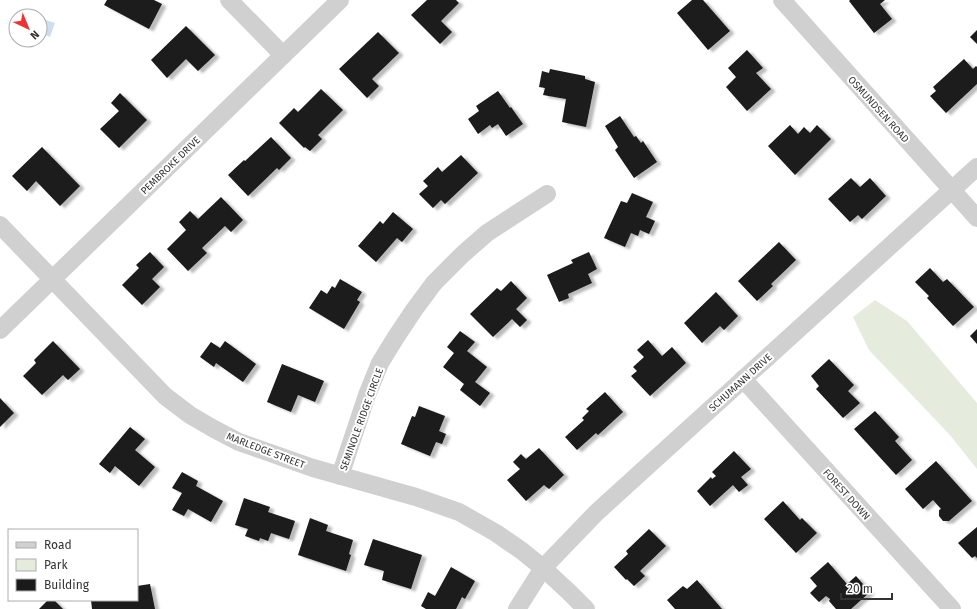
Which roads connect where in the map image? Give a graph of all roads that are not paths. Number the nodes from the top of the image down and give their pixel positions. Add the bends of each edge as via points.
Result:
1 (229, 0) edge
2 (340, 0) edge
3 (782, 0) edge
4 (283, 55) junction
5 (977, 167) edge
6 (952, 190) junction
7 (547, 194) dead end
8 (977, 218) edge
9 (0, 225) edge
10 (52, 279) junction
11 (0, 330) edge
12 (743, 379) junction
13 (340, 476) junction
14 (544, 568) junction
15 (517, 609) edge
16 (586, 609) edge
17 (952, 609) edge

1 - 4 street
2 - 4 street, PEMBROKE DRIVE
3 - 6 street, OSMUNDSEN ROAD
4 - 10 street, PEMBROKE DRIVE
5 - 6 street, SCHUMANN DRIVE
6 - 8 street, OSMUNDSEN ROAD
6 - 12 street, SCHUMANN DRIVE
7 - 13 street, SEMINOLE RIDGE CIRCLE via 487,233 434,284 414,310 380,363
9 - 10 street, MARLEDGE STREET
10 - 11 street, PEMBROKE DRIVE
10 - 13 street, MARLEDGE STREET via 165,396 190,415 239,442
12 - 14 street, SCHUMANN DRIVE via 596,513
12 - 17 street, FOREST DOWN
13 - 14 street, MARLEDGE STREET via 459,512 496,533
14 - 15 street, SCHUMANN DRIVE
14 - 16 street, MARLEDGE STREET

